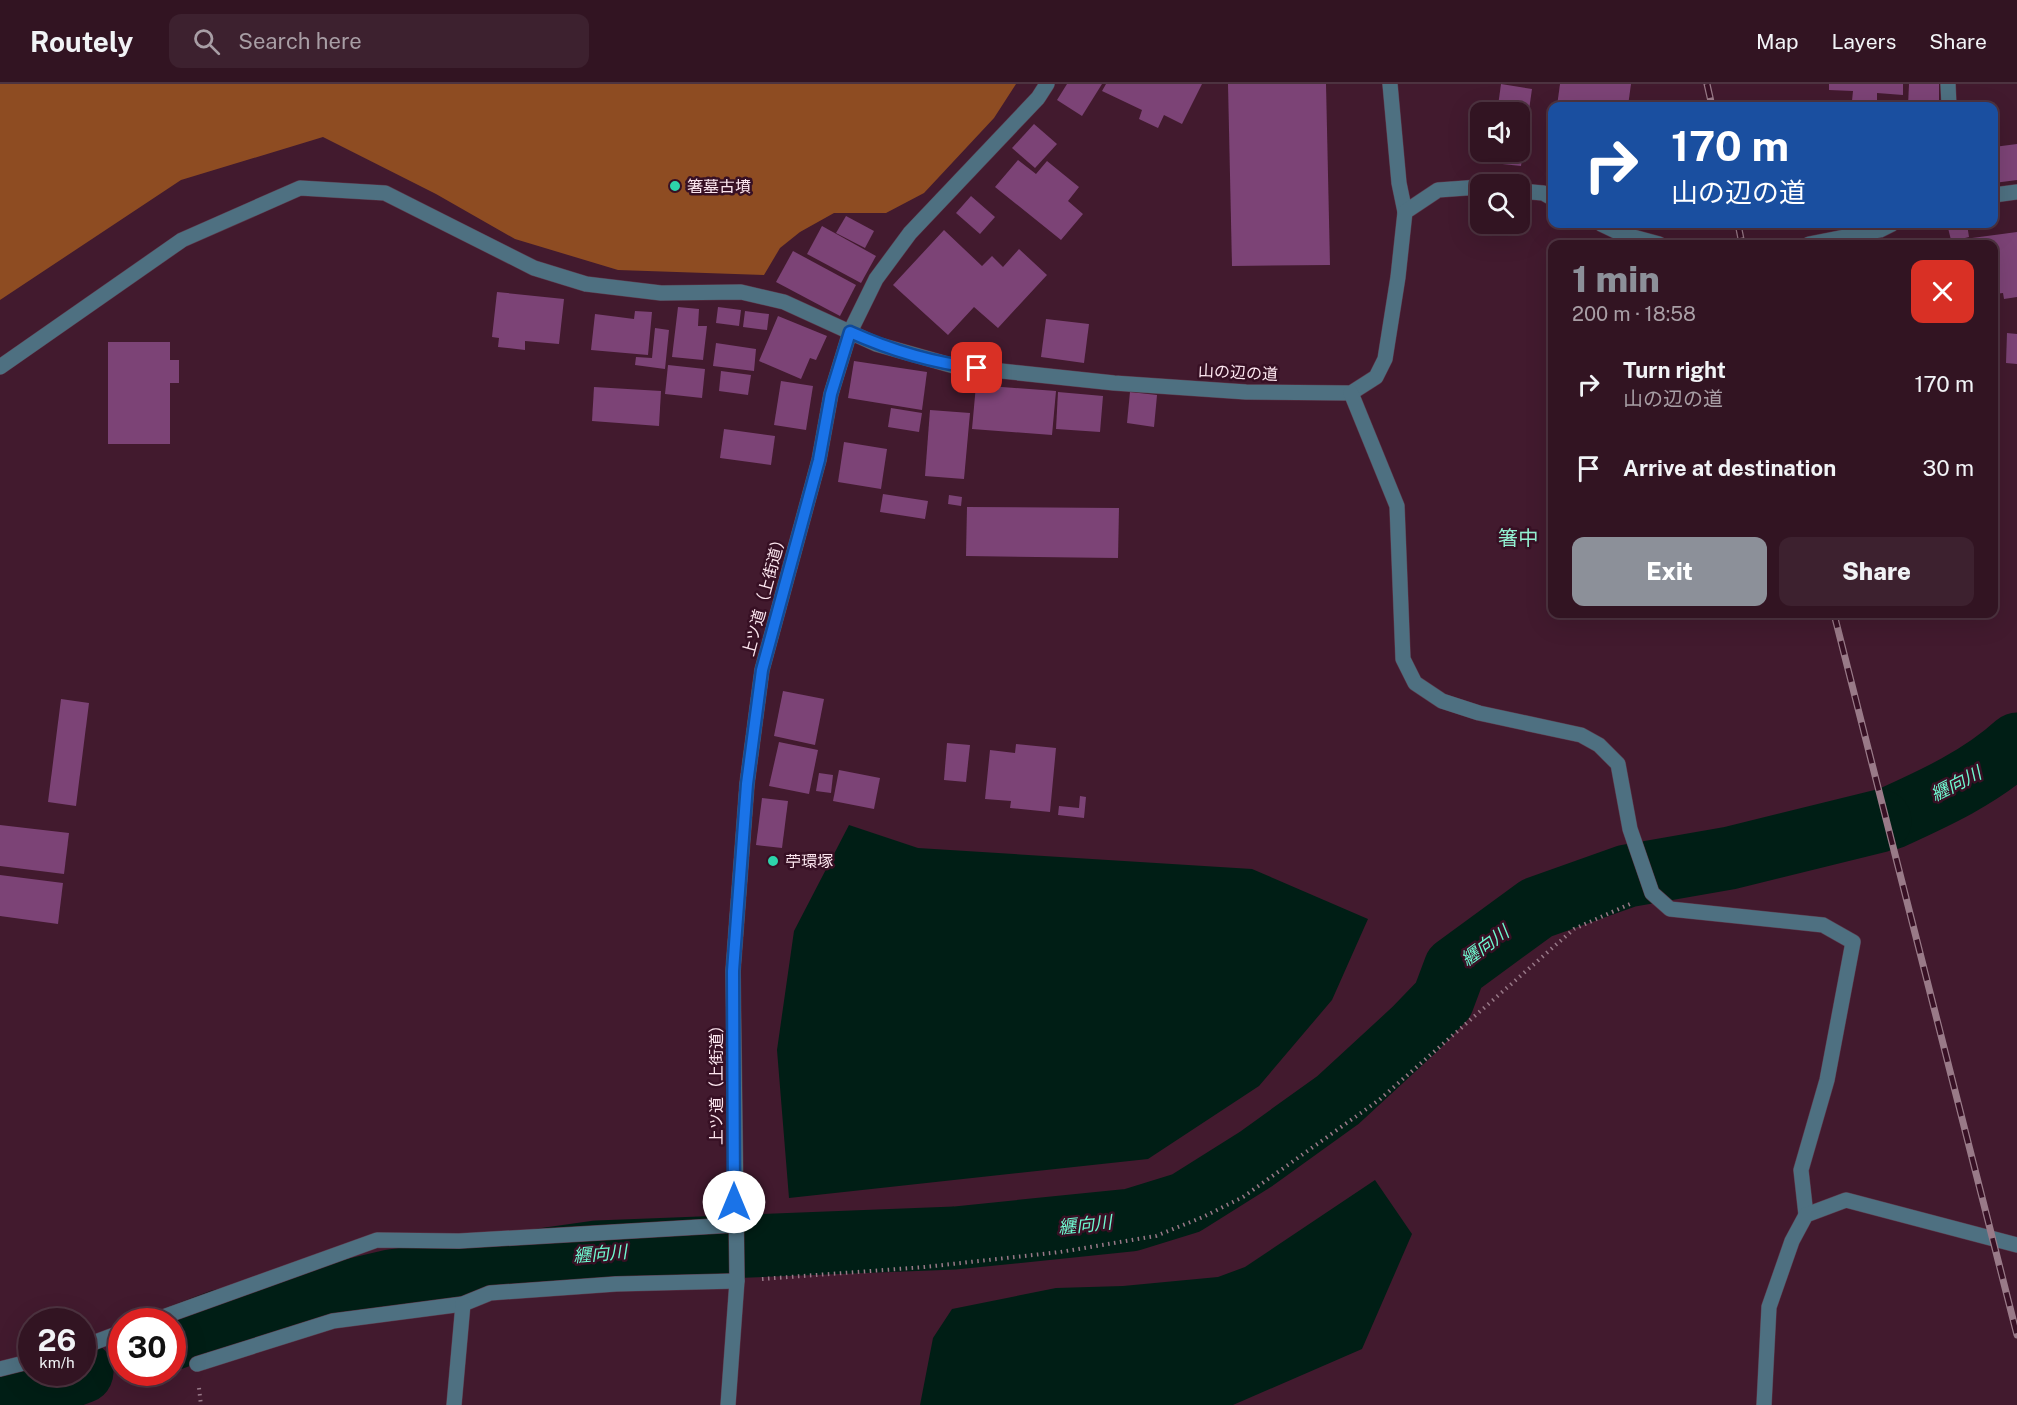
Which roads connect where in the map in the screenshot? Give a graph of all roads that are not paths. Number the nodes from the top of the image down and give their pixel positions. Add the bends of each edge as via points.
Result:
1 (1047, 84) edge
2 (1390, 84) edge
3 (1948, 84) edge
4 (1949, 102) edge
5 (1470, 188) edge
6 (1530, 192) edge
7 (2017, 192) edge
8 (1998, 194) edge
9 (1548, 196) edge
10 (1405, 212) junction
11 (1609, 228) edge
12 (1884, 228) edge
13 (1644, 240) edge
14 (1829, 240) edge
15 (850, 332) junction
16 (0, 367) edge
17 (1351, 393) junction
18 (1806, 1215) junction
19 (734, 1228) junction
20 (2017, 1245) edge
21 (736, 1276) junction
22 (463, 1304) junction
23 (186, 1309) edge
24 (18, 1364) edge
25 (197, 1364) dead end
26 (0, 1369) edge
27 (454, 1405) edge
28 (728, 1405) edge
29 (1764, 1405) edge

1 - 15 street, 上ツ道（上街道） via 910,233 876,279
2 - 10 street via 1398,183
3 - 4 street
5 - 10 street via 1438,190
6 - 9 street
7 - 8 street
10 - 17 street via 1385,359 1376,376
11 - 13 street
12 - 14 street
15 - 16 street, 山の辺の道 via 784,302 741,292 661,293 586,284 534,268 385,193 300,188 182,240
15 - 17 street, 山の辺の道 via 876,344 954,366 1246,392
15 - 19 street, 上ツ道（上街道） via 762,670 747,784 733,971
17 - 18 street via 1397,506 1403,659 1415,683 1442,701 1581,735 1599,745 1618,764 1630,829 1651,890 1671,909 1822,925 1853,942 1827,1080 1801,1170
18 - 20 street via 1846,1200
18 - 29 street via 1792,1241 1769,1307
19 - 21 street, 上ツ道（上街道）
19 - 23 street via 459,1241 377,1240
21 - 22 street via 490,1293
21 - 28 street, 上ツ道（上街道）
22 - 25 street via 333,1321
22 - 27 street
24 - 26 street

